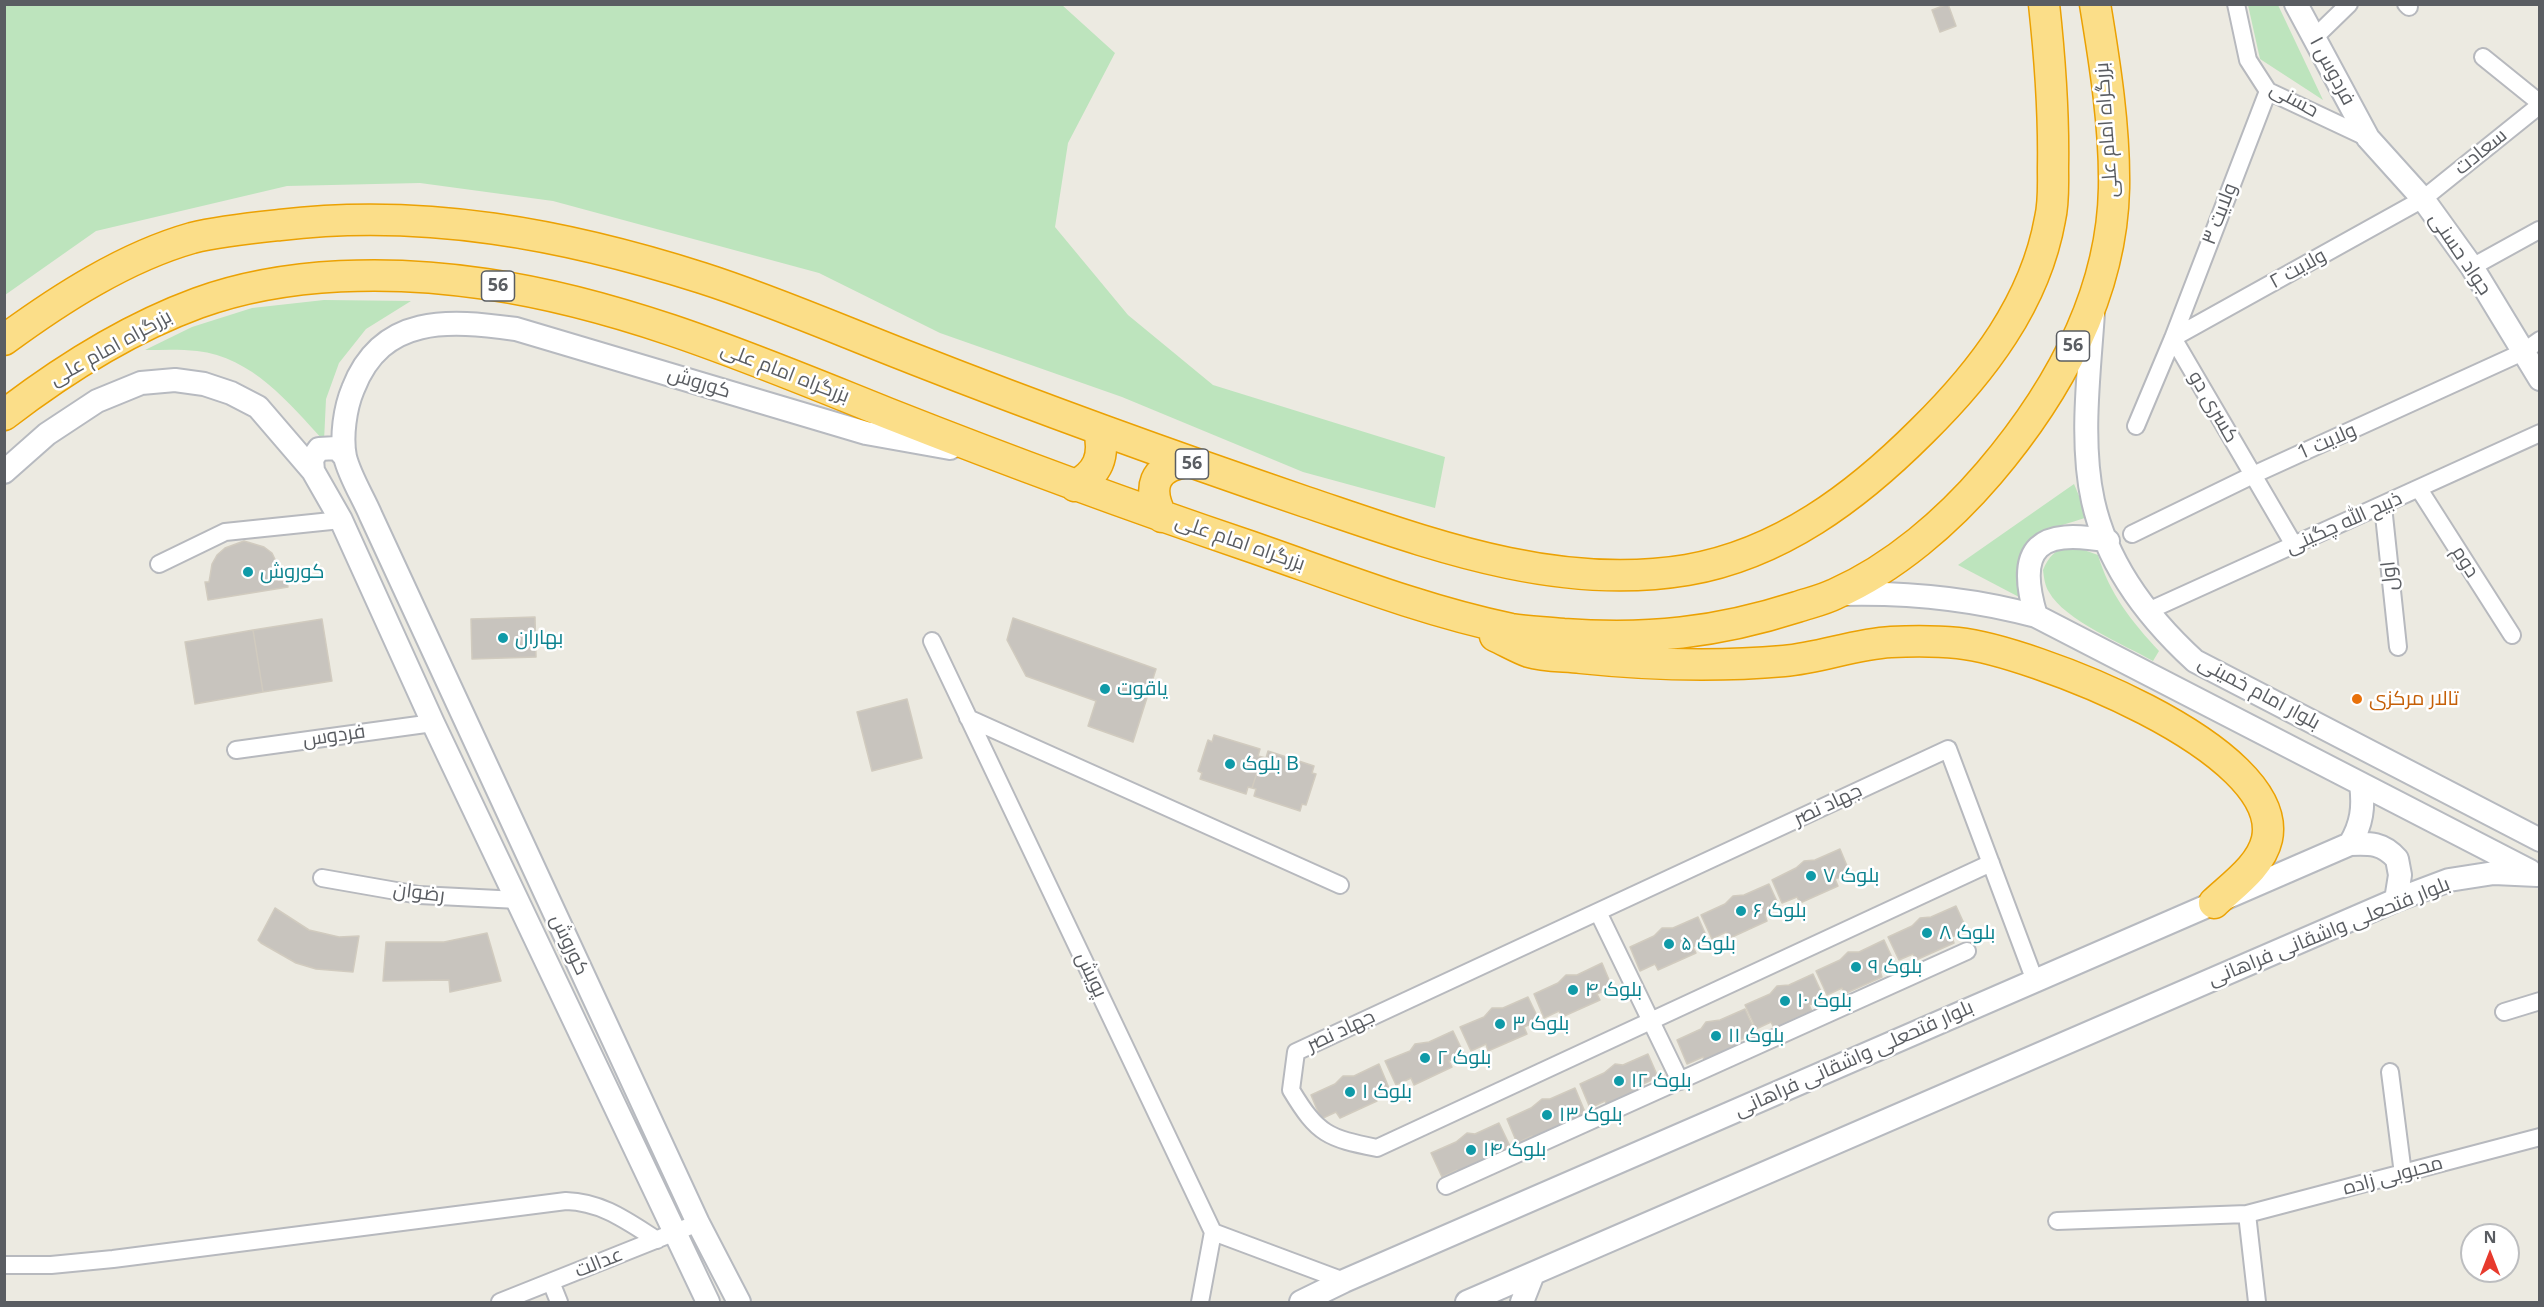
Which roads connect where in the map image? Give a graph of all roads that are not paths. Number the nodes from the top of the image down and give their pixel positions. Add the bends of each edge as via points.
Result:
1 (2044, 4) edge
2 (2095, 4) edge
3 (2236, 4) edge
4 (2296, 4) edge
5 (2349, 4) edge
6 (2314, 38) junction
7 (2483, 57) dead end
8 (2268, 91) junction
9 (2540, 104) edge
10 (2368, 138) junction
11 (2423, 199) junction
12 (2539, 230) edge
13 (2472, 267) junction
14 (2093, 305) junction
15 (2173, 338) junction
16 (4, 340) edge
17 (2531, 346) edge
18 (2540, 379) edge
19 (4, 415) edge
20 (2136, 426) dead end
21 (1099, 431) junction
22 (2540, 433) edge
23 (996, 456) junction
24 (345, 457) junction
25 (1187, 462) junction
26 (313, 471) junction
27 (4, 472) edge
28 (2253, 475) junction
29 (1075, 486) junction
30 (2419, 489) junction
31 (2383, 506) junction
32 (1162, 517) junction
33 (341, 520) junction
34 (2132, 534) dead end
35 (2108, 541) junction
36 (2294, 545) junction
37 (159, 564) dead end
38 (1834, 594) junction
39 (2148, 611) junction
40 (1443, 612) junction
41 (2036, 616) junction
42 (2512, 635) dead end
43 (932, 641) dead end
44 (2398, 647) dead end
45 (968, 718) junction
46 (433, 723) junction
47 (236, 750) dead end
48 (2361, 784) junction
49 (2540, 840) edge
50 (2350, 844) junction
51 (1991, 863) junction
52 (2538, 876) edge
53 (322, 878) dead end
54 (1340, 885) dead end
55 (518, 900) junction
56 (2396, 900) junction
57 (2214, 903) junction
58 (1598, 912) junction
59 (1967, 951) dead end
60 (2035, 981) junction
61 (2540, 1001) edge
62 (2504, 1012) dead end
63 (1651, 1021) junction
64 (2390, 1072) dead end
65 (1680, 1081) junction
66 (2540, 1137) edge
67 (2403, 1174) junction
68 (1446, 1186) dead end
69 (2247, 1214) junction
70 (2057, 1221) dead end
71 (698, 1223) junction
72 (1214, 1232) junction
73 (665, 1236) junction
74 (4, 1265) edge
75 (1533, 1274) junction
76 (1344, 1281) junction
77 (551, 1282) junction
78 (508, 1301) edge
79 (559, 1302) edge
80 (708, 1302) edge
81 (739, 1302) edge
82 (1200, 1302) edge
83 (1301, 1302) edge
84 (1467, 1302) edge
85 (1522, 1302) edge
86 (2257, 1302) edge

1 - 25 highway, 56 via 2053,134 2052,211 2036,273 2002,338 1928,425 1860,487 1789,536 1722,562 1686,570 1604,577 1558,572 1499,562 1422,541
2 - 14 highway, بزرگراه امام علی / 56 via 2113,147 2114,188 2108,249
3 - 8 street, حسنی via 2248,60
4 - 6 main road, فردوس ۱
5 - 6 street
6 - 10 main road, فردوس ۱
7 - 9 street
8 - 10 street, حسنی
8 - 15 street, ولایت ۳
9 - 11 street, سعادت
10 - 11 main road, جواد حسنی
11 - 13 main road, جواد حسنی
11 - 15 street, ولایت ۲
12 - 13 street
13 - 17 main road, جواد حسنی
14 - 35 main road, بلوار امام خمینی via 2088,446 2093,501
14 - 38 highway, بزرگراه امام علی / 56 via 2036,411 1965,501 1890,563
15 - 20 street, ولایت ۳
15 - 28 street, کسری دو
16 - 21 highway, 56 via 88,286 192,238 320,220 403,218 485,225 597,247 707,279
17 - 18 main road, جواد حسنی
17 - 28 street, ولایت 1
19 - 23 highway, بزرگراه امام علی / 56 via 98,351 202,302 296,281 425,278 537,293 627,317 754,360
21 - 25 highway, 56
21 - 29 highway via 1103,447 1100,464 1090,478
22 - 30 street, ذبیح الله چگینی
23 - 24 main road, کوروش via 866,433 516,329 473,323 406,330 380,345 360,369 348,400
23 - 29 highway, بزرگراه امام علی / 56
24 - 26 main road via 337,448 319,449 312,459
24 - 71 main road, کوروش
25 - 32 highway via 1163,469 1155,481 1153,492
26 - 27 main road, کوروش via 258,407 204,384 175,380 141,383 97,401 47,435
26 - 33 main road, کوروش
28 - 34 street, ولایت 1
28 - 36 street, کسری دو
29 - 32 highway, بزرگراه امام علی / 56
30 - 31 street, ذبیح الله چگینی
30 - 42 street, دوم
31 - 36 street, ذبیح الله چگینی
31 - 44 street, اول
32 - 40 highway, بزرگراه امام علی / 56
33 - 37 street via 225,532
33 - 46 main road, کوروش
35 - 39 main road, بلوار امام خمینی via 2118,567
35 - 41 main road via 2058,536 2039,545 2030,561 2028,580
36 - 39 street, ذبیح الله چگینی
38 - 40 highway, بزرگراه امام علی / 56 via 1748,621 1679,634 1624,638 1517,630
38 - 41 main road, بلوار امام خمینی via 1935,595
39 - 49 main road, بلوار امام خمینی via 2195,661
40 - 57 highway via 1530,652 1650,665 1785,661 1891,642 1958,643 2016,656 2099,687 2201,740 2246,778 2262,802 2268,837 2263,852
41 - 48 main road, بلوار امام خمینی
43 - 45 street, پویش
45 - 54 street
45 - 72 street, پویش
46 - 47 street, فردوس
46 - 55 main road, کوروش
48 - 50 main road via 2364,806 2359,830
48 - 52 main road, بلوار امام خمینی
50 - 56 main road via 2381,846 2397,859 2400,875
50 - 57 main road, بلوار فتحعلی واشقانی فراهانی
51 - 58 street, جهاد نصر via 1948,749
51 - 60 street, جهاد نصر
51 - 63 street, جهاد نصر
52 - 56 main road, بلوار فتحعلی واشقانی فراهانی via 2494,873 2449,880
53 - 55 street, رضوان via 419,895
55 - 73 main road, کوروش
56 - 75 main road, بلوار فتحعلی واشقانی فراهانی
57 - 60 main road, بلوار فتحعلی واشقانی فراهانی
58 - 63 street
58 - 63 street, جهاد نصر via 1296,1052 1291,1090 1317,1126 1336,1140 1377,1149
59 - 65 street
60 - 76 main road, بلوار فتحعلی واشقانی فراهانی
61 - 62 street
63 - 65 street
64 - 67 street
65 - 68 street
66 - 67 street, محبوبی زاده
67 - 69 street, محبوبی زاده
69 - 70 street, محبوبی زاده
69 - 86 street
71 - 73 street, عدالت
71 - 81 main road, کوروش
72 - 76 street
72 - 82 street
73 - 74 street via 588,1202 566,1201 113,1259
73 - 77 street, عدالت
73 - 80 main road, کوروش
75 - 84 main road, بلوار فتحعلی واشقانی فراهانی
75 - 85 main road
76 - 83 main road, بلوار فتحعلی واشقانی فراهانی
77 - 78 street, عدالت
77 - 79 street

